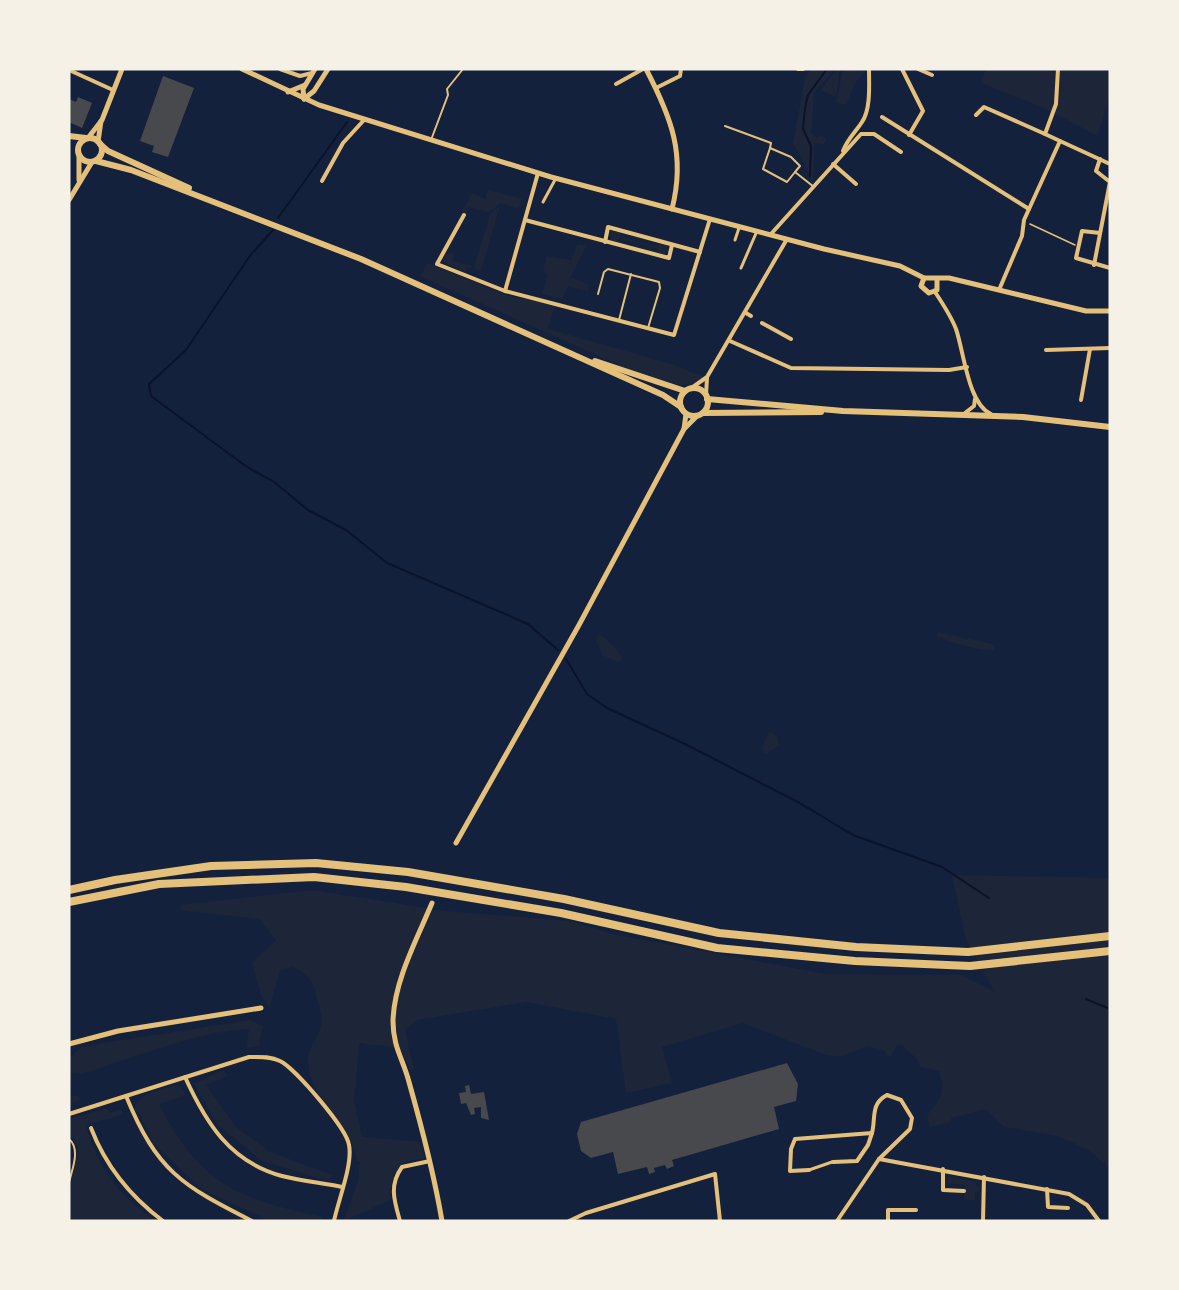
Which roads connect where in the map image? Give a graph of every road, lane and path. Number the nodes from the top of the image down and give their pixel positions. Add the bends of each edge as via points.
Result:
1 (122, 69) edge
2 (242, 69) edge
3 (280, 69) edge
4 (328, 69) edge
5 (463, 69) edge
6 (645, 69) edge
7 (681, 69) edge
8 (798, 69) edge
9 (803, 69) edge
10 (869, 69) edge
11 (902, 69) edge
12 (1059, 69) edge
13 (69, 70) edge
14 (921, 70) edge
15 (314, 71) edge
16 (932, 75) dead end
17 (616, 84) dead end
18 (305, 85) junction
19 (656, 88) junction
20 (113, 90) junction
21 (314, 91) junction
22 (288, 92) junction
23 (304, 99) junction
24 (319, 105) junction
25 (976, 115) dead end
26 (882, 117) dead end
27 (102, 120) junction
28 (364, 120) junction
29 (724, 126) dead end
30 (1045, 134) junction
31 (909, 135) junction
32 (69, 136) edge
33 (87, 138) junction
34 (431, 140) junction
35 (1060, 141) junction
36 (99, 143) junction
37 (69, 148) edge
38 (770, 148) junction
39 (843, 151) junction
40 (901, 152) dead end
41 (79, 155) junction
42 (1100, 159) junction
43 (94, 162) junction
44 (833, 164) junction
45 (1110, 164) edge
46 (795, 172) junction
47 (538, 173) junction
48 (556, 178) junction
49 (79, 181) junction
50 (322, 181) dead end
51 (856, 184) dead end
52 (814, 187) junction
53 (69, 200) edge
54 (216, 202) junction
55 (543, 202) dead end
56 (672, 209) junction
57 (1029, 209) junction
58 (464, 215) dead end
59 (710, 219) junction
60 (525, 220) junction
61 (1024, 221) junction
62 (740, 226) junction
63 (757, 231) junction
64 (1100, 233) junction
65 (771, 234) junction
66 (787, 239) junction
67 (735, 240) dead end
68 (604, 242) junction
69 (672, 245) junction
70 (1078, 246) junction
71 (699, 252) junction
72 (1094, 265) junction
73 (741, 268) dead end
74 (1110, 268) edge
75 (631, 274) junction
76 (924, 278) junction
77 (937, 279) junction
78 (999, 290) junction
79 (505, 291) junction
80 (934, 292) junction
81 (598, 294) dead end
82 (1110, 311) edge
83 (746, 313) junction
84 (751, 316) dead end
85 (619, 320) junction
86 (762, 323) dead end
87 (648, 328) junction
88 (791, 339) dead end
89 (730, 341) junction
90 (556, 345) junction
91 (1110, 348) edge
92 (1090, 349) junction
93 (1046, 350) dead end
94 (967, 367) junction
95 (707, 377) junction
96 (687, 390) junction
97 (706, 397) junction
98 (975, 398) junction
99 (1081, 400) dead end
100 (681, 407) junction
101 (843, 411) junction
102 (965, 413) junction
103 (686, 414) junction
104 (700, 414) junction
105 (994, 415) junction
106 (1110, 427) edge
107 (684, 429) junction
108 (456, 843) dead end
109 (69, 890) edge
110 (69, 902) edge
111 (432, 903) dead end
112 (1110, 936) edge
113 (1110, 951) edge
114 (261, 1008) dead end
115 (79, 1041) junction
116 (69, 1044) edge
117 (69, 1050) edge
118 (185, 1077) junction
119 (126, 1096) junction
120 (69, 1114) edge
121 (91, 1128) dead end
122 (872, 1134) junction
123 (69, 1139) edge
124 (879, 1159) junction
125 (430, 1161) junction
126 (833, 1162) joint
127 (943, 1169) junction
128 (809, 1170) joint
129 (984, 1177) junction
130 (69, 1183) edge
131 (342, 1188) junction
132 (1047, 1189) junction
133 (964, 1191) dead end
134 (1068, 1208) dead end
135 (915, 1210) dead end
136 (163, 1221) edge
137 (252, 1221) edge
138 (334, 1221) edge
139 (400, 1221) edge
140 (442, 1221) edge
141 (569, 1221) edge
142 (720, 1221) edge
143 (837, 1221) edge
144 (888, 1221) edge
145 (983, 1221) edge
146 (1099, 1221) edge

1 - 20 street
2 - 22 street
3 - 15 street via 300,76
4 - 21 street
5 - 34 lane via 447,89
6 - 17 street
6 - 19 street
7 - 19 street via 680,76
8 - 9 street
10 - 39 street via 864,119
11 - 31 street via 923,111
12 - 30 street via 1053,114
13 - 20 street
14 - 16 street
15 - 18 street
18 - 22 street
18 - 23 street
19 - 56 street via 677,141
20 - 27 street
21 - 23 street
21 - 24 street
22 - 23 street
23 - 24 street
24 - 28 street
25 - 30 street via 984,107
26 - 31 street
27 - 33 street
27 - 36 street
28 - 34 street
28 - 50 street via 344,143
29 - 38 lane via 771,143
30 - 35 street
31 - 57 street
32 - 33 main road
33 - 36 main road
33 - 41 main road via 80,143
34 - 47 street
35 - 42 street
35 - 57 street
36 - 43 main road via 102,152
36 - 54 main road via 108,151
37 - 41 main road
38 - 46 lane via 796,161 800,166
38 - 46 lane via 763,169 787,182
39 - 40 street via 866,132
39 - 44 street
41 - 43 main road
41 - 49 street
42 - 45 street
42 - 64 street via 1096,171 1110,180
43 - 49 street
43 - 54 main road via 131,170
44 - 51 street
44 - 52 street
46 - 52 lane
47 - 48 street
47 - 60 street
48 - 55 street
48 - 56 street
49 - 53 street
52 - 65 street
54 - 90 main road via 361,259
56 - 59 street
57 - 61 street
58 - 79 street via 436,264
59 - 62 street
59 - 71 street
60 - 68 street
60 - 79 street
61 - 70 path
61 - 78 street via 1022,236
62 - 63 street
62 - 67 street
63 - 65 street
63 - 73 street
64 - 70 street via 1082,231
64 - 72 street
65 - 66 street
66 - 76 street via 900,266
66 - 83 street
68 - 69 street via 669,258
68 - 69 street via 608,227
69 - 71 street
70 - 72 street via 1077,259
71 - 87 street via 674,336
72 - 74 street
75 - 81 lane via 605,270
75 - 85 lane
75 - 87 lane via 660,283
76 - 77 street
76 - 80 street via 924,291
77 - 78 street via 949,278
77 - 80 street
78 - 82 street via 1086,311
79 - 85 street
80 - 94 street via 954,326
83 - 84 street
83 - 89 street
85 - 87 street
86 - 88 street
89 - 94 street via 791,368
89 - 95 street
90 - 96 main road via 634,376
90 - 100 main road
91 - 92 street
92 - 93 street
92 - 99 street
94 - 98 street
95 - 96 street
95 - 97 street
96 - 97 main road via 699,389
96 - 100 main road via 680,399
97 - 101 main road
97 - 104 main road
98 - 102 street via 974,406
98 - 105 street
100 - 103 main road
101 - 102 main road
101 - 104 main road
102 - 105 main road
103 - 104 main road
103 - 107 street
104 - 107 street
105 - 106 main road
107 - 108 street
109 - 112 highway via 211,866 316,863 408,872 564,899 719,933 844,945 969,952
110 - 113 highway via 159,884 315,878 406,887 550,911 717,948 855,961 970,966
111 - 125 street via 408,963 393,1018 394,1043 408,1076
114 - 115 street
115 - 116 street
115 - 117 street
118 - 119 street
118 - 131 street via 210,1126 222,1141 250,1161 281,1176
118 - 131 street via 249,1057 268,1057 293,1070 350,1143
119 - 120 street
119 - 137 street via 141,1132 175,1175 197,1193
121 - 136 street via 120,1182
122 - 124 street via 874,1111 880,1099 887,1095 901,1100 912,1118 910,1129
122 - 126 street via 857,1161
122 - 128 street via 795,1140 790,1171
123 - 130 lane via 75,1149
124 - 127 street
124 - 143 street
125 - 139 street via 402,1167 394,1178 393,1196
125 - 140 street
126 - 128 street
127 - 129 street
127 - 133 street via 943,1190
129 - 132 street
129 - 145 street
131 - 138 street
132 - 134 street via 1048,1207
132 - 146 street via 1081,1200
135 - 144 street via 888,1210
141 - 142 street via 715,1174

